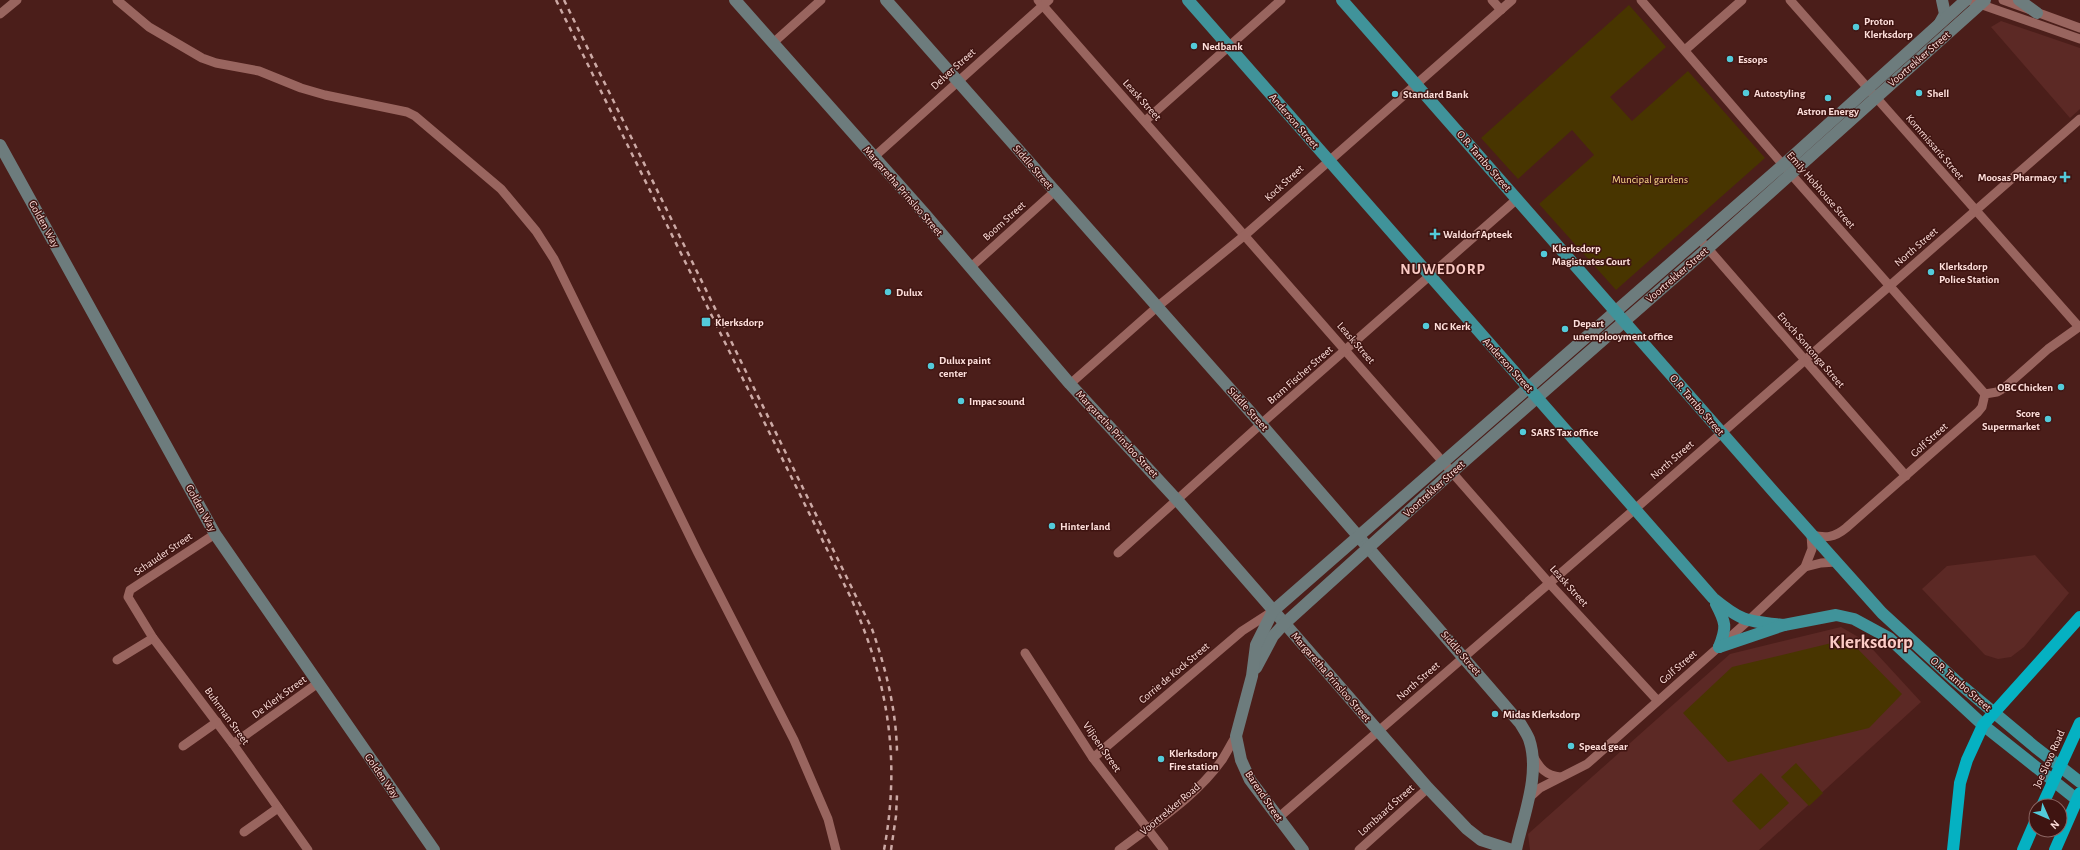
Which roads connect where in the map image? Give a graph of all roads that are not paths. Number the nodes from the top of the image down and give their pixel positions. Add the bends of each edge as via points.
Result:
1 (17, 0) edge
2 (117, 0) edge
3 (735, 0) edge
4 (821, 0) edge
5 (886, 0) edge
6 (1188, 0) edge
7 (1281, 0) edge
8 (1342, 0) edge
9 (1492, 0) edge
10 (1512, 0) edge
11 (1641, 0) edge
12 (1742, 0) edge
13 (1790, 0) edge
14 (1942, 0) edge
15 (1967, 0) edge
16 (2003, 0) edge
17 (2018, 0) edge
18 (1043, 2) edge
19 (1983, 2) edge
20 (1501, 10) junction
21 (2037, 13) junction
22 (0, 14) edge
23 (1939, 24) junction
24 (2080, 28) edge
25 (2080, 39) edge
26 (773, 43) junction
27 (1229, 47) junction
28 (1685, 50) junction
29 (957, 82) junction
30 (1417, 84) junction
31 (1871, 94) junction
32 (2080, 118) edge
33 (1145, 121) junction
34 (0, 145) edge
35 (874, 157) junction
36 (1328, 160) junction
37 (1786, 169) junction
38 (1054, 192) junction
39 (1517, 199) junction
40 (1975, 211) junction
41 (1245, 235) junction
42 (1699, 238) junction
43 (1707, 248) junction
44 (970, 268) junction
45 (1430, 277) junction
46 (1890, 286) junction
47 (1157, 308) junction
48 (1616, 312) junction
49 (1624, 322) junction
50 (1347, 351) junction
51 (1805, 360) junction
52 (1070, 384) junction
53 (1529, 387) junction
54 (1985, 394) junction
55 (1537, 397) junction
56 (1261, 424) junction
57 (1722, 433) junction
58 (1444, 460) junction
59 (1452, 472) junction
60 (1906, 476) junction
61 (1178, 500) junction
62 (1635, 509) junction
63 (215, 534) junction
64 (1812, 535) junction
65 (1359, 537) junction
66 (1369, 548) junction
67 (1118, 554) dead end
68 (1836, 562) junction
69 (1805, 567) junction
70 (1549, 582) junction
71 (128, 597) joint
72 (1713, 598) junction
73 (1273, 611) junction
74 (2080, 616) edge
75 (1748, 621) junction
76 (1284, 624) junction
77 (1784, 625) junction
78 (154, 638) junction
79 (1719, 648) junction
80 (1025, 654) dead end
81 (1464, 656) junction
82 (117, 660) dead end
83 (1252, 676) junction
84 (318, 683) junction
85 (1657, 700) junction
86 (1994, 712) junction
87 (217, 722) junction
88 (2080, 723) edge
89 (1983, 725) junction
90 (1378, 731) junction
91 (1236, 736) junction
92 (233, 744) junction
93 (184, 746) dead end
94 (1532, 754) junction
95 (1093, 758) junction
96 (1560, 777) junction
97 (2080, 782) edge
98 (1428, 788) junction
99 (2080, 793) edge
100 (1529, 798) junction
101 (2046, 798) edge
102 (2080, 802) edge
103 (278, 808) junction
104 (1278, 818) junction
105 (1148, 828) junction
106 (244, 832) dead end
107 (2028, 838) edge
108 (308, 850) edge
109 (434, 850) edge
110 (836, 850) edge
111 (1119, 850) edge
112 (1164, 850) edge
113 (1303, 850) edge
114 (1359, 850) edge
115 (1512, 850) edge
116 (1516, 850) edge
117 (1953, 850) edge
118 (2023, 850) edge
119 (2055, 850) edge

1 - 22 street
2 - 110 street via 149,28 216,64 259,71 325,95 415,116 501,189 536,230 554,259 698,553 794,740 828,819
3 - 26 street, Margaretha Prinsloo Street
4 - 26 street
5 - 29 street, Siddle Street
6 - 27 main road, Anderson Street
7 - 27 street
8 - 30 main road, O.R. Tambo Street
9 - 20 street
10 - 20 street, Kock Street
11 - 28 street, Emily Hobhouse Street
12 - 28 street
13 - 31 street, Kommissaris Street
14 - 23 street via 1945,14
15 - 19 street
15 - 23 street, Voortrekker Street
16 - 21 street
17 - 21 street
18 - 29 street, Delver Street
18 - 33 street, Leask Street
19 - 25 street
19 - 31 street, Voortrekker Street
20 - 30 street, Kock Street
21 - 24 street
23 - 31 street, Voortrekker Street
26 - 35 street, Margaretha Prinsloo Street
27 - 33 street
27 - 36 main road, Anderson Street
28 - 37 street, Emily Hobhouse Street
29 - 35 street, Delver Street
29 - 38 street, Siddle Street
30 - 36 street, Kock Street
30 - 39 main road, O.R. Tambo Street
31 - 37 street, Voortrekker Street
31 - 40 street, Kommissaris Street
32 - 40 street, North Street
33 - 41 street, Leask Street
34 - 63 street, Golden Way
35 - 44 street, Margaretha Prinsloo Street
36 - 41 street, Kock Street
36 - 45 main road, Anderson Street
37 - 42 street, Voortrekker Street
37 - 43 street, Voortrekker Street
37 - 46 street, Emily Hobhouse Street
38 - 44 street, Boom Street
38 - 47 street, Siddle Street
39 - 45 street, Bram Fischer Street
39 - 48 main road, O.R. Tambo Street
40 - 46 street, North Street
40 - 54 street, Kommissaris Street via 2079,327 2048,349 2004,388
41 - 47 street, Kock Street
41 - 50 street, Leask Street
42 - 43 street, Enoch Sontonga Street
42 - 48 street, Voortrekker Street
43 - 49 street, Voortrekker Street
43 - 51 street, Enoch Sontonga Street
44 - 52 street, Margaretha Prinsloo Street
45 - 50 street, Bram Fischer Street
45 - 53 main road, Anderson Street
46 - 51 street, North Street
46 - 54 street, Emily Hobhouse Street
47 - 52 street, Kock Street
47 - 56 street, Siddle Street
48 - 49 main road, O.R. Tambo Street
48 - 53 street, Voortrekker Street
49 - 55 street, Voortrekker Street
49 - 57 main road, O.R. Tambo Street
50 - 56 street, Bram Fischer Street
50 - 58 street, Leask Street
51 - 57 street, North Street
51 - 60 street, Enoch Sontonga Street
52 - 61 street, Margaretha Prinsloo Street
53 - 55 main road, Anderson Street
53 - 58 street, Voortrekker Street
54 - 60 street, Golf Street via 1978,412
55 - 59 street, Voortrekker Street
55 - 62 main road, Anderson Street
56 - 61 street, Bram Fischer Street
56 - 65 street, Siddle Street
57 - 62 street, North Street
57 - 64 main road, O.R. Tambo Street
58 - 59 street, Leask Street
58 - 65 street, Voortrekker Street
59 - 66 street, Voortrekker Street
59 - 70 street, Leask Street
60 - 64 street, Golf Street via 1836,536 1826,538
61 - 67 street, Bram Fischer Street
61 - 73 street, Margaretha Prinsloo Street
62 - 70 street, North Street
62 - 72 main road, Anderson Street
63 - 71 street, Schauder Street via 130,590
63 - 84 street, Golden Way
64 - 68 main road, O.R. Tambo Street
64 - 69 street, Golf Street via 1812,549
65 - 66 street, Siddle Street
65 - 73 street, Voortrekker Street
66 - 76 street, Voortrekker Street
66 - 81 street, Siddle Street
68 - 69 street
68 - 86 main road, O.R. Tambo Street via 1903,632
69 - 75 street, Golf Street
70 - 81 street, North Street
70 - 85 street, Leask Street
71 - 78 street, Buhrman Street
72 - 75 main road, Anderson Street via 1733,615
72 - 79 main road via 1725,621 1726,630
73 - 76 street, Margaretha Prinsloo Street
73 - 83 street, Voortrekker Road via 1256,645
73 - 95 street, Corrie de Kock Street via 1242,631
74 - 86 highway
75 - 77 main road, Anderson Street
75 - 79 street, Golf Street
76 - 83 street, Voortrekker Road via 1273,636
76 - 90 street, Margaretha Prinsloo Street
77 - 79 main road
77 - 89 main road, O.R. Tambo Street via 1836,615 1854,619 1871,627 1889,638
78 - 82 street
78 - 87 street, Buhrman Street
79 - 85 street, Golf Street
80 - 95 street, Viljoen Street
81 - 90 street, North Street
81 - 94 street, Siddle Street via 1520,723 1529,739
83 - 91 street, Voortrekker Road
84 - 92 street, De Klerk Street
84 - 109 street, Golden Way
85 - 96 street, Golf Street via 1587,764
86 - 89 highway
86 - 97 main road, O.R. Tambo Street
87 - 92 street, Buhrman Street
87 - 93 street
88 - 101 highway, Joe Slovo Road
89 - 102 main road, O.R. Tambo Street
89 - 117 highway via 1960,783
90 - 98 street, Margaretha Prinsloo Street
90 - 104 street, North Street
91 - 104 street, Barend Street via 1241,760 1250,780
91 - 105 street, Voortrekker Road via 1222,760 1201,784
92 - 103 street, Buhrman Street
94 - 96 street via 1540,768 1549,776
94 - 100 street, Siddle Street
95 - 105 street, Viljoen Street
96 - 100 street, Golf Street via 1540,788
98 - 114 street, Lombaard Street
98 - 115 street, Margaretha Prinsloo Street via 1471,833 1481,840
99 - 119 highway
100 - 116 street, Siddle Street
103 - 106 street
103 - 108 street, Buhrman Street
104 - 113 street, Barend Street
105 - 111 street, Voortrekker Road
105 - 112 street, Viljoen Street
107 - 118 highway

